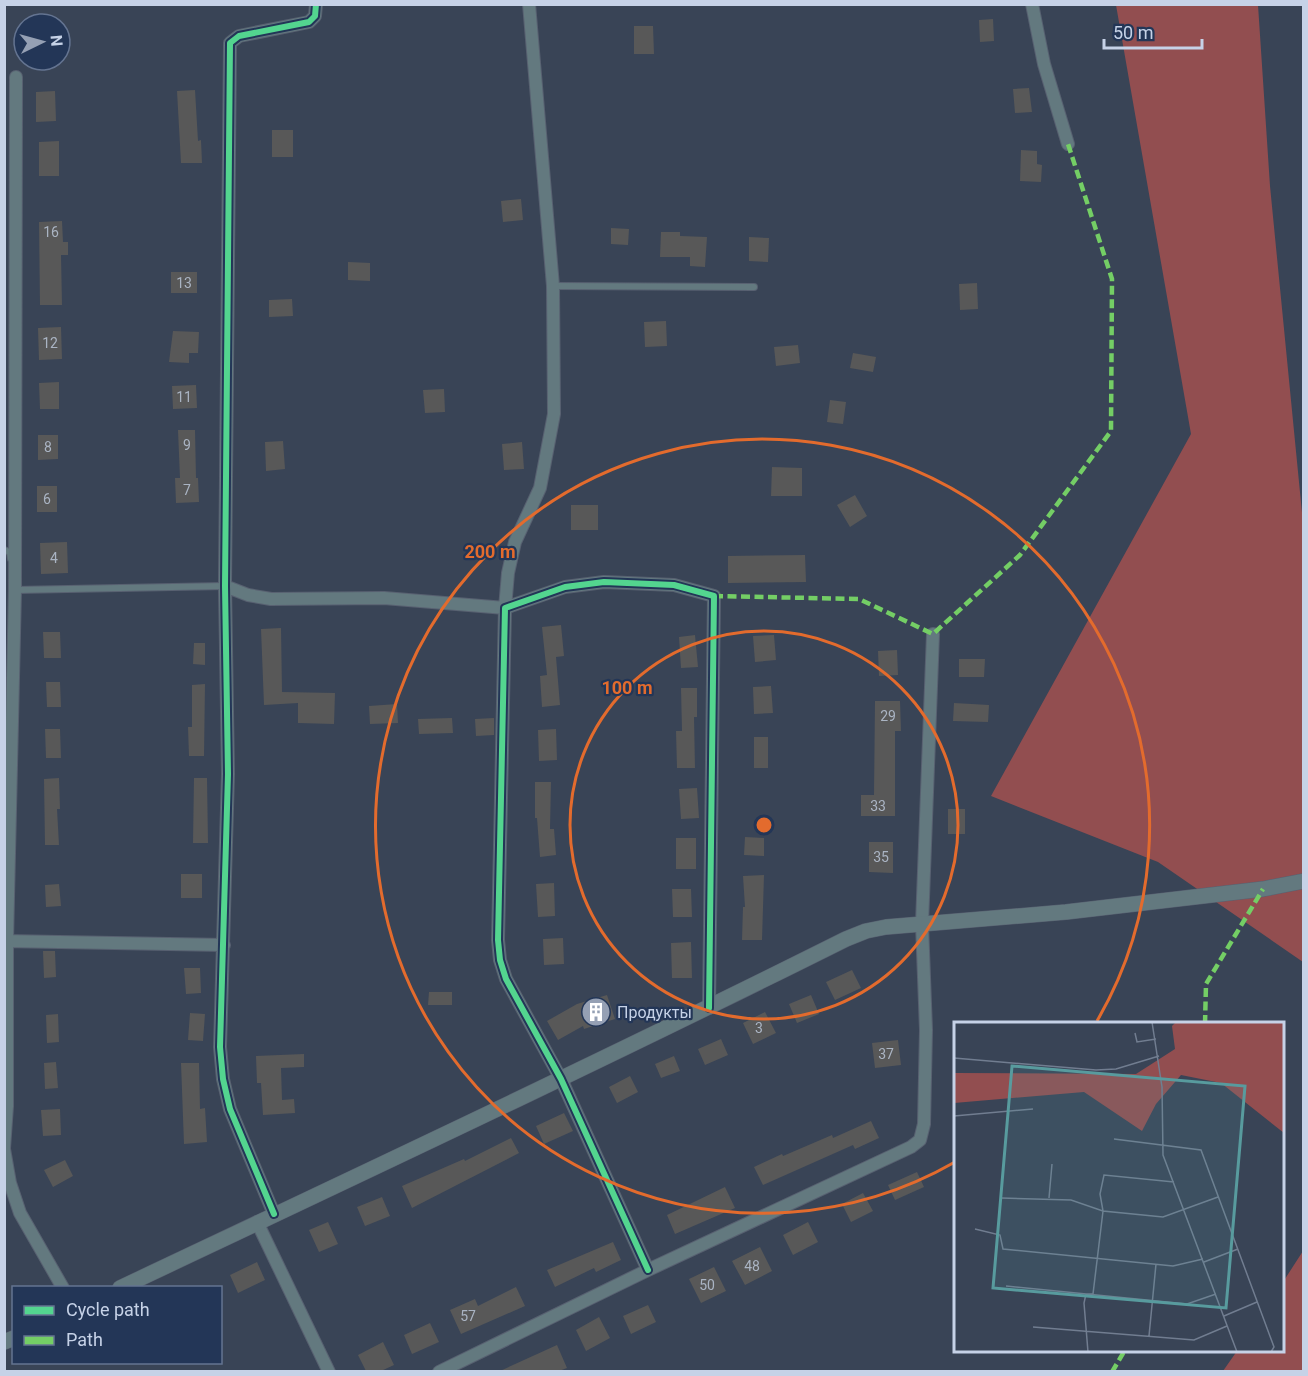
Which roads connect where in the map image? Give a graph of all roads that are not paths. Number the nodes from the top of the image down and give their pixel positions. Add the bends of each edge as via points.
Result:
1 (316, 4) edge
2 (530, 4) edge
3 (1032, 4) edge
4 (15, 77) dead end
5 (1068, 144) dead end
6 (553, 286) junction
7 (754, 286) dead end
8 (4, 550) edge
9 (225, 586) junction
10 (15, 590) junction
11 (505, 608) junction
12 (933, 634) dead end
13 (1304, 881) edge
14 (922, 924) junction
15 (6, 941) edge
16 (224, 945) junction
17 (709, 1008) junction
18 (561, 1079) junction
19 (4, 1148) edge
20 (274, 1214) junction
21 (257, 1222) junction
22 (648, 1270) junction
23 (62, 1286) edge
24 (122, 1286) edge
25 (329, 1371) edge
26 (439, 1371) edge

1 - 9 street via 315,16 309,22 239,36 230,43
2 - 6 street
3 - 5 street via 1044,64
4 - 10 street
6 - 7 lane
6 - 11 street via 554,414 540,488 515,542
8 - 10 lane via 10,552
9 - 10 lane
9 - 11 street via 248,596 271,599 384,598
9 - 16 street via 228,774
10 - 15 street
11 - 17 street via 565,587 604,582 674,585 714,596
11 - 18 street via 500,960 506,979
12 - 14 street
13 - 14 street via 1066,912
14 - 17 street via 876,929 846,939
14 - 22 street via 926,1030 924,1124 920,1140 911,1148
15 - 16 street
15 - 19 street
16 - 20 street via 220,1047 223,1079 230,1109
17 - 18 street
18 - 20 street
18 - 22 street
19 - 23 street via 20,1213
20 - 21 street
21 - 24 street
21 - 25 street
22 - 26 street

